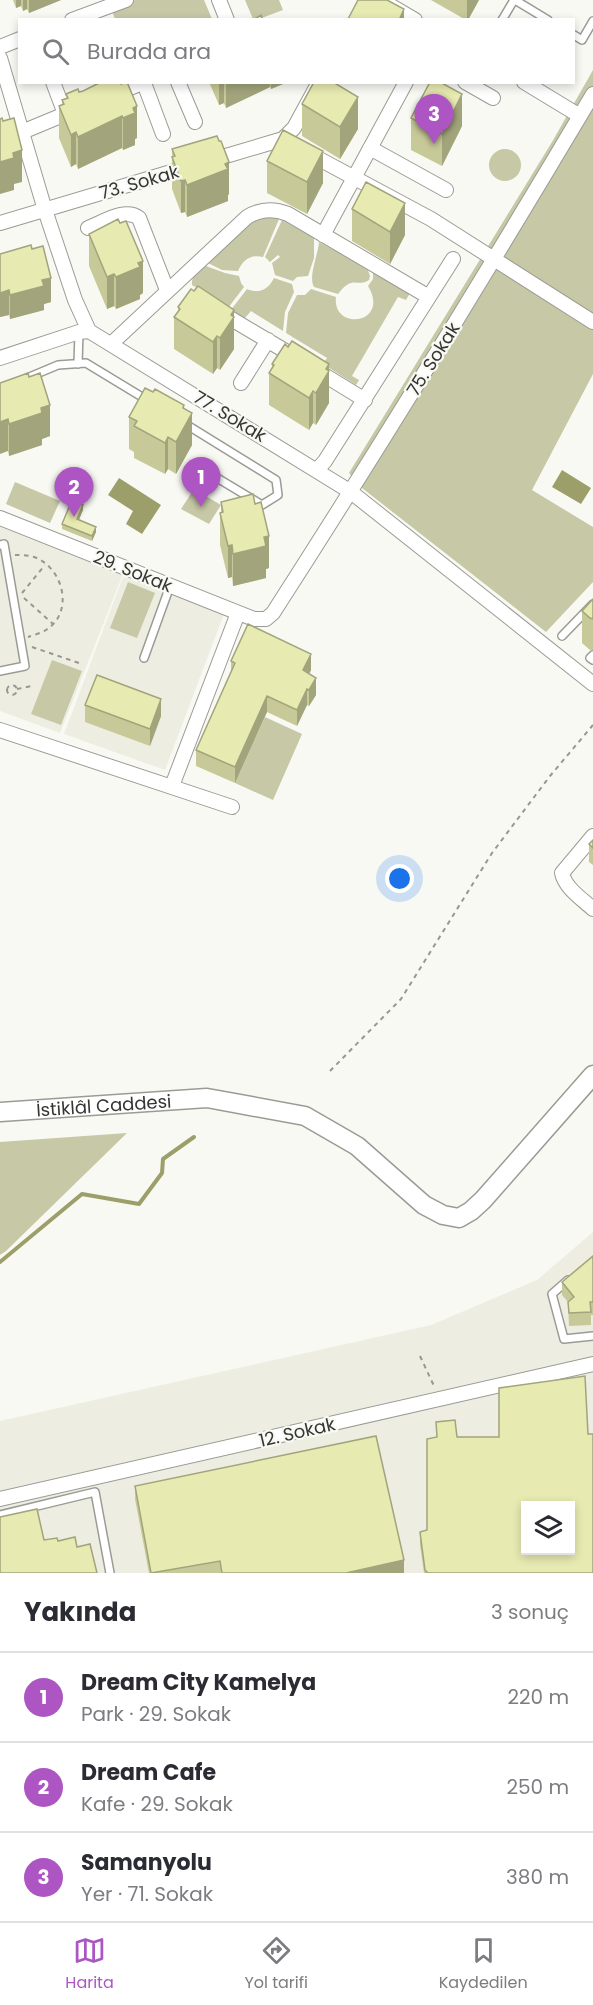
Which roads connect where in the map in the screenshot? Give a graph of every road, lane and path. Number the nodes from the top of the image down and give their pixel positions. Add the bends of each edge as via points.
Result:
1 (126, 0) edge
2 (219, 0) edge
3 (381, 0) edge
4 (411, 0) edge
5 (514, 0) edge
6 (409, 16) edge
7 (77, 18) edge
8 (226, 18) edge
9 (503, 18) edge
10 (545, 18) edge
11 (593, 21) edge
12 (575, 36) edge
13 (18, 40) edge
14 (0, 47) edge
15 (0, 58) edge
16 (3, 80) edge
17 (54, 84) edge
18 (142, 84) edge
19 (144, 84) edge
20 (179, 84) edge
21 (318, 84) edge
22 (405, 84) edge
23 (468, 84) edge
24 (527, 84) edge
25 (593, 94) edge
26 (493, 98) dead end
27 (105, 99) edge
28 (85, 106) edge
29 (65, 114) junction
30 (580, 116) junction
31 (195, 122) dead end
32 (22, 132) junction
33 (163, 134) dead end
34 (283, 139) junction
35 (370, 148) junction
36 (356, 178) junction
37 (446, 190) dead end
38 (45, 210) junction
39 (0, 223) edge
40 (88, 228) dead end
41 (323, 235) junction
42 (453, 259) dead end
43 (494, 260) junction
44 (174, 288) junction
45 (429, 297) junction
46 (211, 307) edge
47 (593, 322) edge
48 (84, 331) junction
49 (268, 340) junction
50 (111, 344) junction
51 (0, 358) edge
52 (78, 364) junction
53 (18, 382) edge
54 (241, 383) dead end
55 (365, 400) junction
56 (156, 406) edge
57 (176, 418) edge
58 (204, 470) dead end
59 (317, 470) junction
60 (351, 492) junction
61 (0, 518) edge
62 (0, 545) edge
63 (6, 557) junction
64 (46, 564) junction
65 (170, 586) junction
66 (593, 603) edge
67 (238, 613) junction
68 (266, 619) joint
69 (53, 624) junction
70 (562, 636) dead end
71 (20, 641) junction
72 (593, 655) edge
73 (144, 658) dead end
74 (593, 660) edge
75 (82, 664) dead end
76 (0, 671) edge
77 (593, 684) edge
78 (32, 686) dead end
79 (17, 689) junction
80 (7, 690) junction
81 (0, 691) edge
82 (593, 725) edge
83 (0, 730) edge
84 (172, 786) junction
85 (232, 807) dead end
86 (593, 836) edge
87 (593, 909) edge
88 (330, 1071) dead end
89 (593, 1075) edge
90 (0, 1112) edge
91 (576, 1273) edge
92 (593, 1336) edge
93 (420, 1356) dead end
94 (593, 1364) edge
95 (442, 1398) junction
96 (94, 1485) junction
97 (0, 1499) edge
98 (0, 1515) edge
99 (110, 1573) edge

1 - 7 street
2 - 8 street
3 - 6 street
4 - 6 street
5 - 9 lane
5 - 10 lane
11 - 12 lane via 582,40
13 - 14 street
15 - 16 street, 77. Sokak
16 - 32 street, 77. Sokak
17 - 29 street
18 - 27 street
19 - 33 street
20 - 31 street
21 - 34 street via 294,128
22 - 35 street
23 - 26 street
24 - 30 street
25 - 30 street, 75. Sokak
28 - 29 street
29 - 32 street
30 - 43 street, 75. Sokak
32 - 38 street, 77. Sokak
34 - 36 street
34 - 38 street, 73. Sokak
35 - 36 street
35 - 37 street
36 - 41 street
36 - 43 street via 431,219
38 - 39 street, 73. Sokak
38 - 48 street, 77. Sokak
40 - 44 street via 126,214 136,215
41 - 44 street via 282,212 259,212 247,217
41 - 45 street
42 - 45 street
43 - 47 street
43 - 60 street, 75. Sokak
44 - 50 street
45 - 55 street
46 - 49 street
48 - 50 street, 77. Sokak
48 - 51 street
48 - 52 lane
49 - 54 street
49 - 55 street
50 - 59 street, 77. Sokak
52 - 53 lane via 58,366
52 - 56 lane via 86,363
55 - 59 street
57 - 58 lane via 276,480 278,495 261,505
59 - 60 street, 77. Sokak
60 - 68 street, 75. Sokak
60 - 77 street, 77. Sokak
61 - 65 street, 29. Sokak
62 - 63 lane via 4,544
63 - 64 path via 27,555
63 - 71 lane
64 - 69 path via 62,587 60,614
64 - 69 path via 20,595
65 - 67 street, 29. Sokak
65 - 73 lane
66 - 70 lane
67 - 68 street, 29. Sokak
67 - 84 street
69 - 71 path
71 - 75 path
71 - 76 lane via 25,666
72 - 74 lane
78 - 79 path
79 - 80 path via 11,685
79 - 80 path via 12,695
80 - 81 path
82 - 88 path via 492,853 401,999
83 - 84 street
84 - 85 street
86 - 87 street via 562,873 569,888
89 - 90 street, İstiklâl Caddesi via 483,1200 459,1218 424,1206 357,1146 305,1116 207,1098
91 - 92 lane via 552,1294 558,1317 564,1339
93 - 95 path
94 - 95 street, 12. Sokak
95 - 96 street, 12. Sokak
96 - 97 street, 12. Sokak
96 - 98 lane
96 - 99 lane

